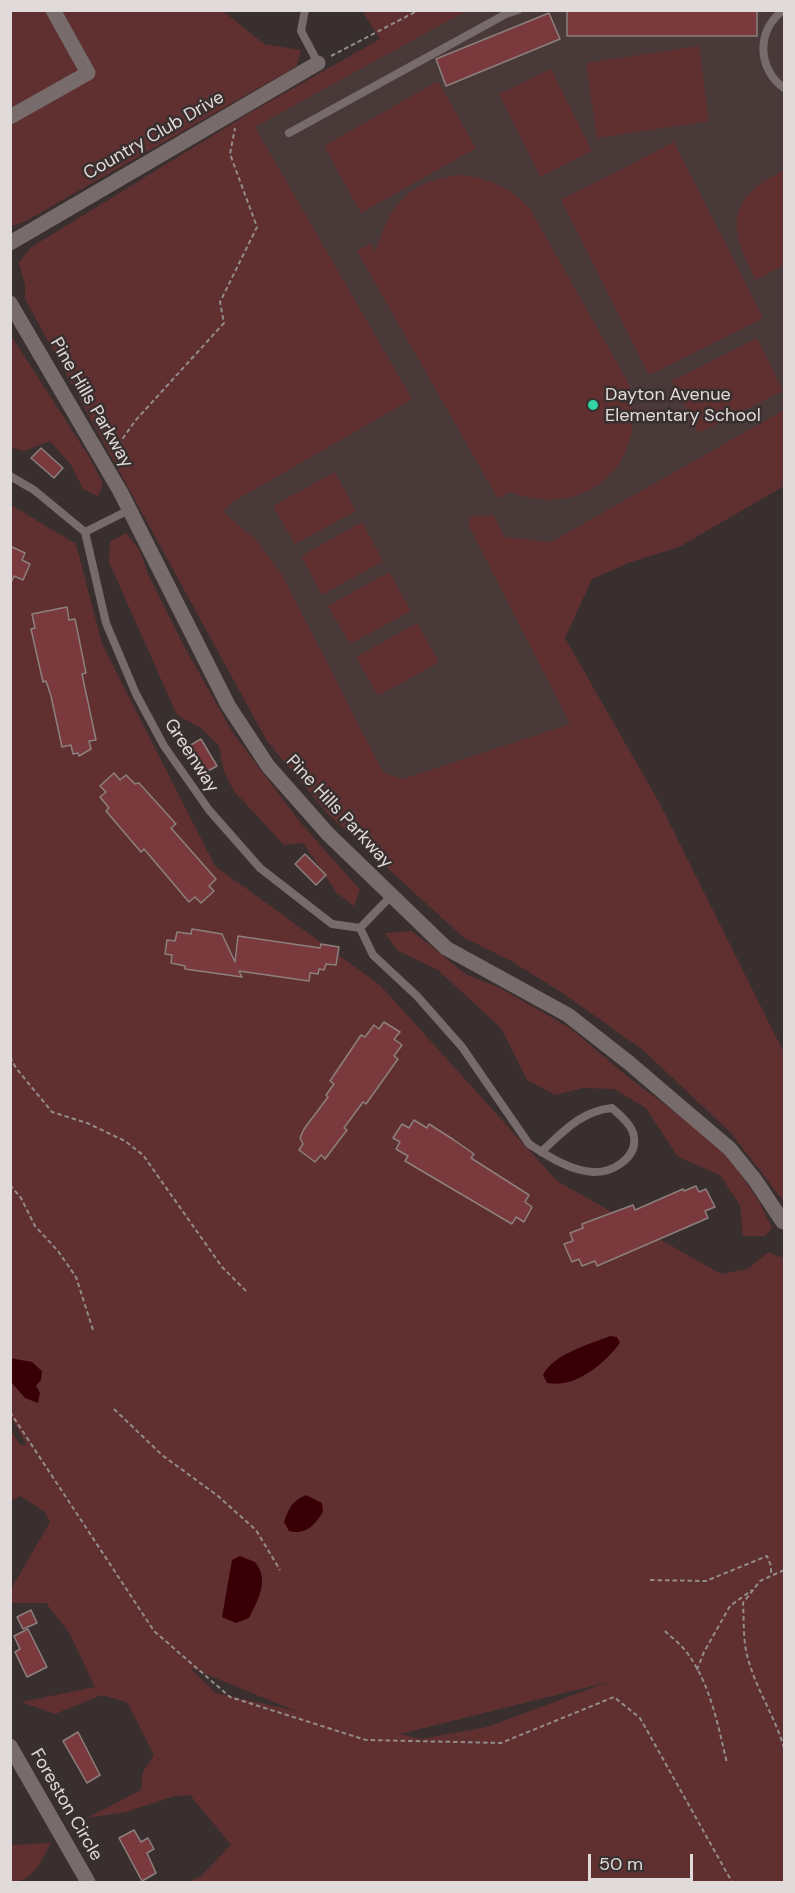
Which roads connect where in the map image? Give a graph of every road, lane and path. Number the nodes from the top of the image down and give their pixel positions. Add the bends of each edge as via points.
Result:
1 (53, 10) edge
2 (305, 10) edge
3 (419, 10) edge
4 (518, 10) edge
5 (782, 11) edge
6 (318, 63) junction
7 (784, 88) edge
8 (237, 110) junction
9 (10, 117) edge
10 (289, 133) dead end
11 (10, 243) edge
12 (10, 303) edge
13 (104, 464) junction
14 (10, 476) edge
15 (129, 510) junction
16 (85, 532) junction
17 (391, 896) junction
18 (360, 928) junction
19 (10, 1057) edge
20 (541, 1152) junction
21 (10, 1185) edge
22 (783, 1222) dead end
23 (248, 1293) dead end
24 (93, 1330) dead end
25 (114, 1409) dead end
26 (10, 1412) edge
27 (279, 1570) dead end
28 (784, 1570) edge
29 (771, 1576) junction
30 (650, 1580) dead end
31 (754, 1588) junction
32 (665, 1631) dead end
33 (697, 1670) junction
34 (10, 1746) edge
35 (784, 1748) edge
36 (727, 1763) dead end
37 (88, 1882) edge
38 (732, 1882) edge

1 - 9 street via 88,73
2 - 6 lane via 301,31
3 - 6 path
4 - 10 lane via 424,57
5 - 7 lane via 771,22 762,50 772,77
6 - 8 street, Country Club Drive
8 - 11 street, Country Club Drive
8 - 13 path via 230,154 257,228 220,302 224,323 135,421
12 - 13 street, Pine Hills Parkway
13 - 15 street, Pine Hills Parkway
14 - 16 lane via 34,490
15 - 16 lane
15 - 17 street, Pine Hills Parkway via 228,705 268,766 328,834
16 - 18 lane, Greenway via 106,623 136,694 164,746 209,810 260,868 332,924
17 - 18 lane
17 - 22 street, Pine Hills Parkway via 447,948 568,1015 628,1062 730,1149
18 - 20 lane via 373,955 417,996 462,1047 529,1144
19 - 23 path via 52,1112 87,1123 125,1141 143,1155 222,1267
20 - 20 lane via 570,1167 594,1172 618,1167 631,1153 634,1137 627,1122 612,1108 596,1110 581,1116
21 - 24 path via 35,1226 76,1277
25 - 27 path via 155,1449 256,1530
26 - 38 path via 154,1631 230,1698 366,1740 501,1743 614,1697 640,1718
28 - 29 path
29 - 30 path via 767,1556 705,1581
29 - 31 path
31 - 33 path via 730,1606
31 - 35 path via 742,1603 746,1654 777,1722
32 - 33 path via 688,1652
33 - 36 path via 714,1709
34 - 37 street, Foreston Circle

